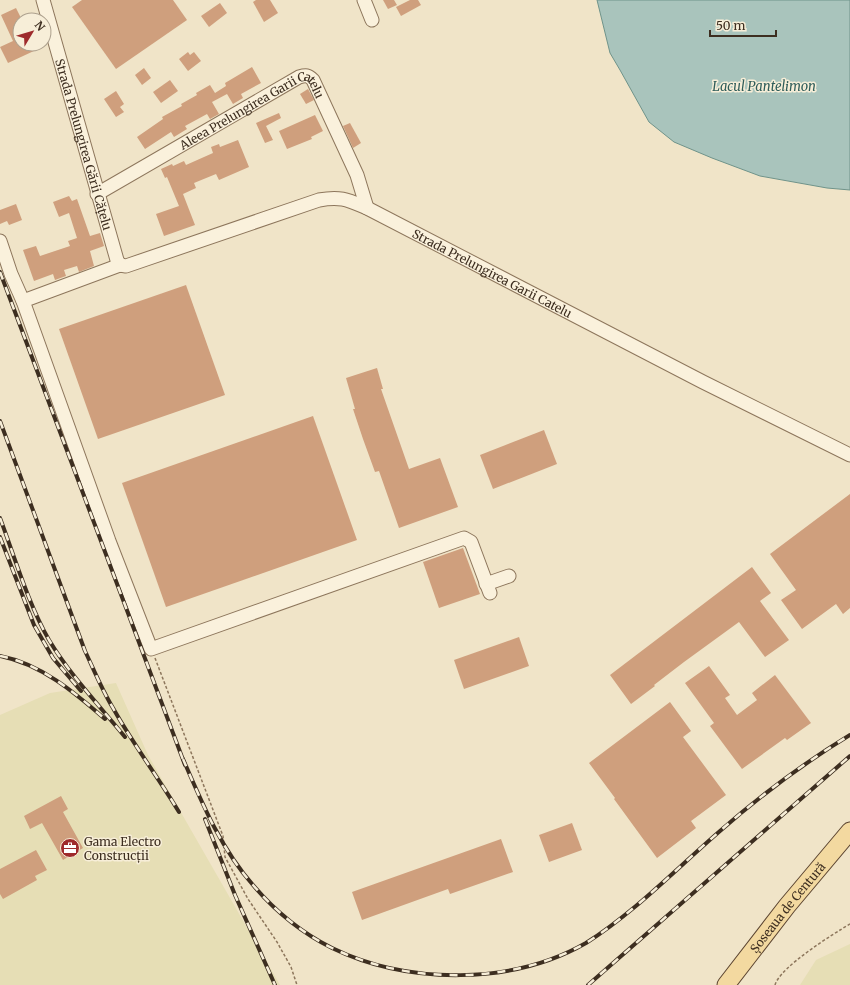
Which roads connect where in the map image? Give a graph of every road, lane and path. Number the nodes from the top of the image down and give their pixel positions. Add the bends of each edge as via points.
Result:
1 (43, 0) edge
2 (364, 0) edge
3 (372, 20) dead end
4 (97, 194) junction
5 (367, 208) junction
6 (0, 241) edge
7 (120, 265) junction
8 (23, 301) junction
9 (850, 455) edge
10 (509, 576) dead end
11 (151, 649) junction
12 (850, 831) edge
13 (850, 924) edge
14 (297, 985) edge
15 (726, 985) edge
16 (775, 985) edge

1 - 4 street, Strada Prelungirea Gării Cățelu
2 - 3 street
4 - 5 street, Aleea Prelungirea Garii Catelu via 305,75 313,80 357,175
4 - 7 street, Strada Prelungirea Gării Cățelu
5 - 7 street, Strada Prelungirea Garii Catelu via 343,199 319,200 133,264
5 - 9 street, Strada Prelungirea Garii Catelu
6 - 8 street
7 - 8 street, Strada Prelungirea Garii Catelu
8 - 11 street via 109,541
10 - 11 street via 488,589 472,542 464,538
11 - 14 path via 223,836 226,857 248,899 291,967
12 - 15 main road, Șoseaua de Centură via 787,906
13 - 16 path via 787,968 776,980

